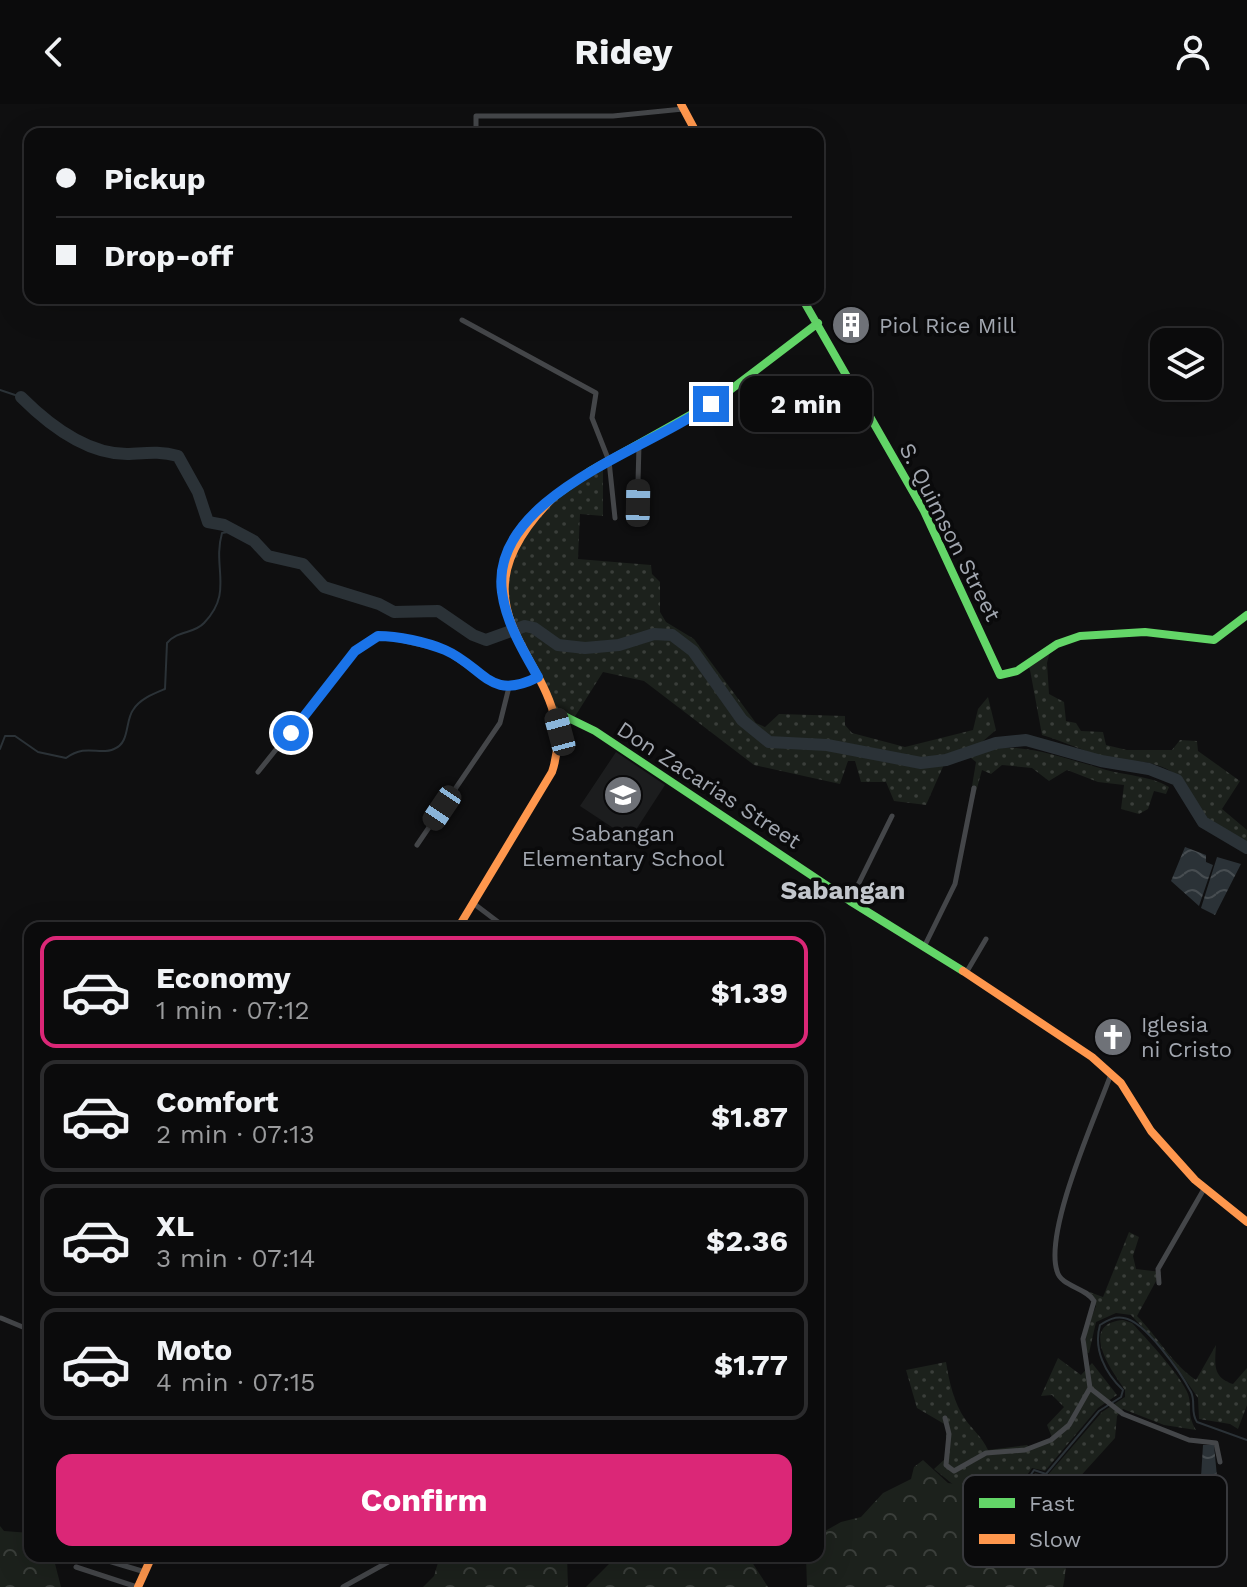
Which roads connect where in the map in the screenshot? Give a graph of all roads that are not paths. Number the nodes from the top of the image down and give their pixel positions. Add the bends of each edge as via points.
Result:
1 (682, 106) edge
2 (476, 128) edge
3 (694, 128) edge
4 (806, 304) edge
5 (462, 320) dead end
6 (818, 323) junction
7 (639, 444) junction
8 (609, 461) junction
9 (615, 518) dead end
10 (637, 519) dead end
11 (1247, 615) edge
12 (538, 677) junction
13 (509, 687) junction
14 (554, 711) junction
15 (258, 772) dead end
16 (974, 788) dead end
17 (892, 816) dead end
18 (417, 845) dead end
19 (850, 901) junction
20 (472, 903) junction
21 (461, 922) edge
22 (498, 922) edge
23 (986, 939) dead end
24 (923, 948) junction
25 (966, 973) junction
26 (1112, 1073) junction
27 (1204, 1189) junction
28 (1247, 1222) edge
29 (1159, 1283) dead end
30 (1, 1318) edge
31 (24, 1328) edge
32 (1090, 1388) junction
33 (945, 1418) dead end
34 (1220, 1462) dead end
35 (112, 1562) edge
36 (149, 1562) edge
37 (388, 1562) edge
38 (76, 1567) dead end
39 (145, 1572) junction
40 (138, 1587) edge
41 (343, 1587) edge

1 - 2 street via 613,116 476,116
1 - 3 street
4 - 6 street, S. Quimson Street
5 - 8 street via 595,392 592,418
6 - 7 street via 704,409
6 - 11 street, S. Quimson Street via 924,511 1000,675 1013,674 1043,650 1072,638 1150,633 1208,643
7 - 8 street
7 - 10 street
8 - 9 street
8 - 12 street via 544,506 515,538 506,558 501,585 515,634
12 - 13 street
12 - 14 street
13 - 15 street via 484,678 444,650 371,638
13 - 18 street via 500,723
14 - 19 street, Don Zacarias Street via 595,731
14 - 20 street via 561,739 555,766
16 - 24 street via 955,884
17 - 19 street
19 - 24 street, Don Zacarias Street
20 - 21 street
20 - 22 street
23 - 25 street
24 - 25 street, Don Zacarias Street
25 - 26 street, Don Zacarias Street
26 - 27 street, Don Zacarias Street via 1151,1131
26 - 32 street via 1064,1206 1056,1251 1058,1275 1094,1301 1083,1339
27 - 28 street, Don Zacarias Street
27 - 29 street via 1158,1269
30 - 31 street
32 - 33 street via 1069,1425 1051,1440 1025,1450 986,1453 954,1471 946,1465
32 - 34 street via 1114,1408 1189,1440 1216,1443
35 - 39 street
36 - 39 street
37 - 41 street
38 - 40 street
39 - 40 street

